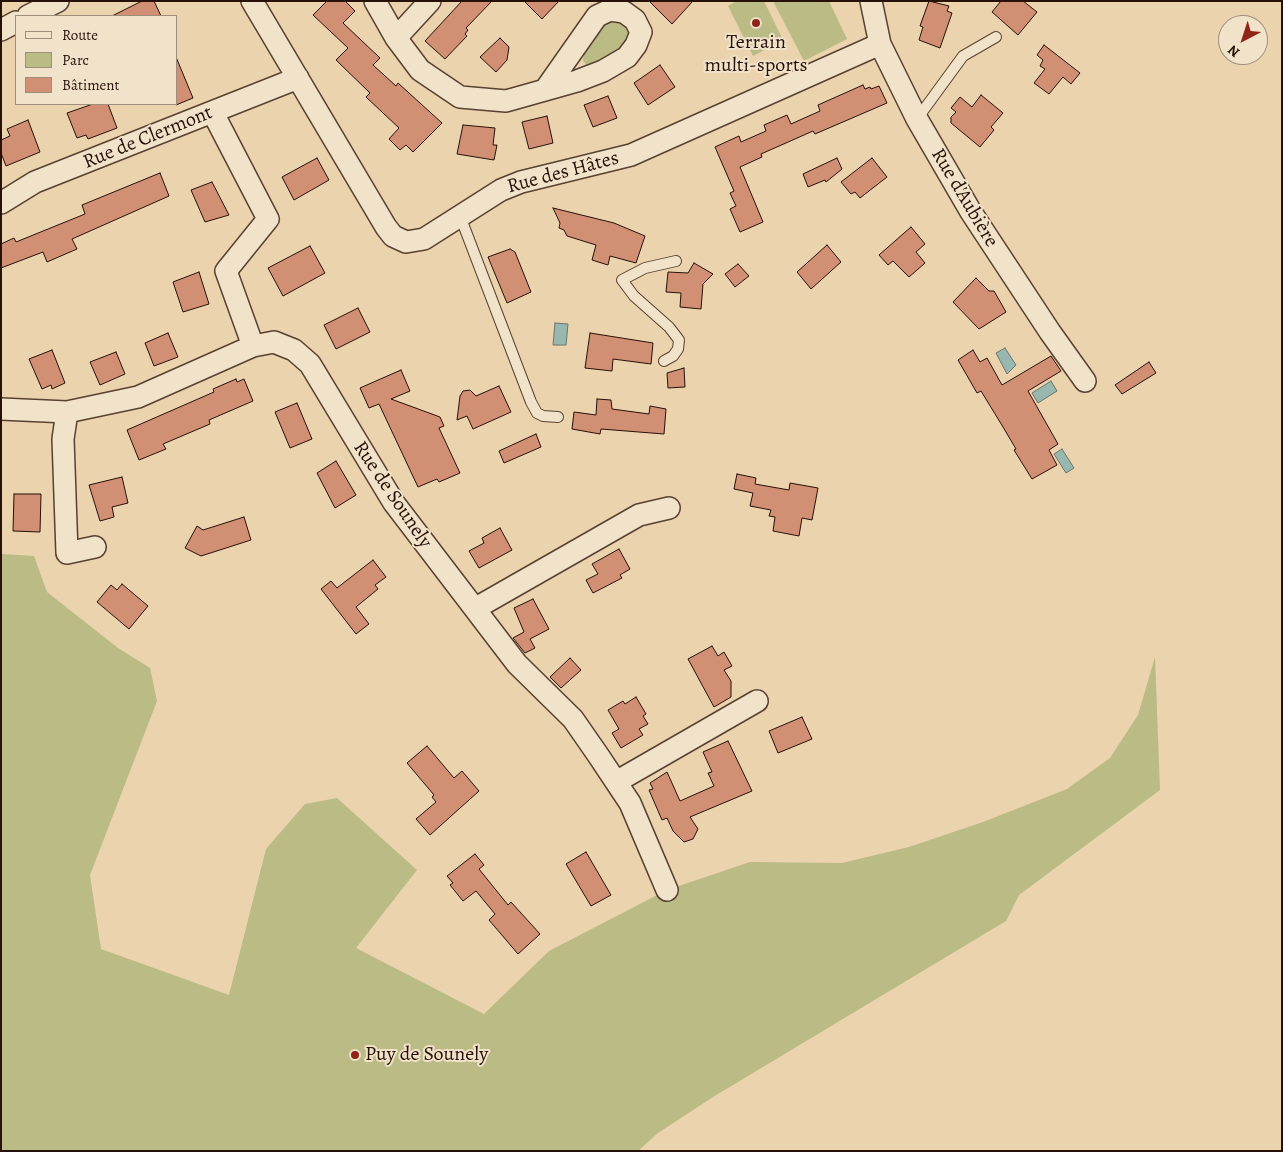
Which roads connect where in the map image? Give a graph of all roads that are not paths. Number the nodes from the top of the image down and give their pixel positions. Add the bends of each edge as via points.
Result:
1 (58, 1) edge
2 (252, 1) edge
3 (375, 1) edge
4 (430, 1) edge
5 (874, 3) edge
6 (30, 15) edge
7 (15, 23) edge
8 (1, 30) edge
9 (996, 37) dead end
10 (396, 38) junction
11 (880, 44) junction
12 (298, 78) junction
13 (545, 90) dead end
14 (213, 112) junction
15 (917, 119) junction
16 (1, 203) edge
17 (460, 216) junction
18 (676, 260) dead end
19 (253, 346) junction
20 (664, 360) dead end
21 (1085, 381) dead end
22 (1, 409) edge
23 (67, 412) junction
24 (558, 417) dead end
25 (670, 508) dead end
26 (95, 546) dead end
27 (476, 608) junction
28 (757, 701) dead end
29 (616, 782) junction
30 (667, 890) dead end

1 - 6 street
2 - 12 street, Rue des Hâtes
3 - 10 street
4 - 10 street
5 - 11 street, Rue d'Aubière
7 - 8 street
9 - 15 lane via 963,56
10 - 13 street via 420,70 460,97 506,101
11 - 15 street, Rue d'Aubière
11 - 17 street, Rue des Hâtes via 631,155 514,184
12 - 14 street, Rue de Clermont
12 - 17 street, Rue des Hâtes via 393,236 406,242 424,239
14 - 16 street, Rue de Clermont via 35,182
14 - 19 street via 268,219 226,271
15 - 21 street, Rue d'Aubière via 972,212
17 - 24 lane via 531,402 537,413
18 - 20 lane via 645,268 622,280 679,340 673,356
19 - 23 street, Rue de Sounely via 138,397
19 - 27 street, Rue de Sounely via 274,342 294,350 310,364 394,503
22 - 23 street, Rue de Sounely
23 - 26 street via 63,439 67,553
25 - 27 street via 639,515
27 - 29 street, Rue de Sounely via 518,664 573,719
28 - 29 street
29 - 30 street, Rue de Sounely via 630,803

